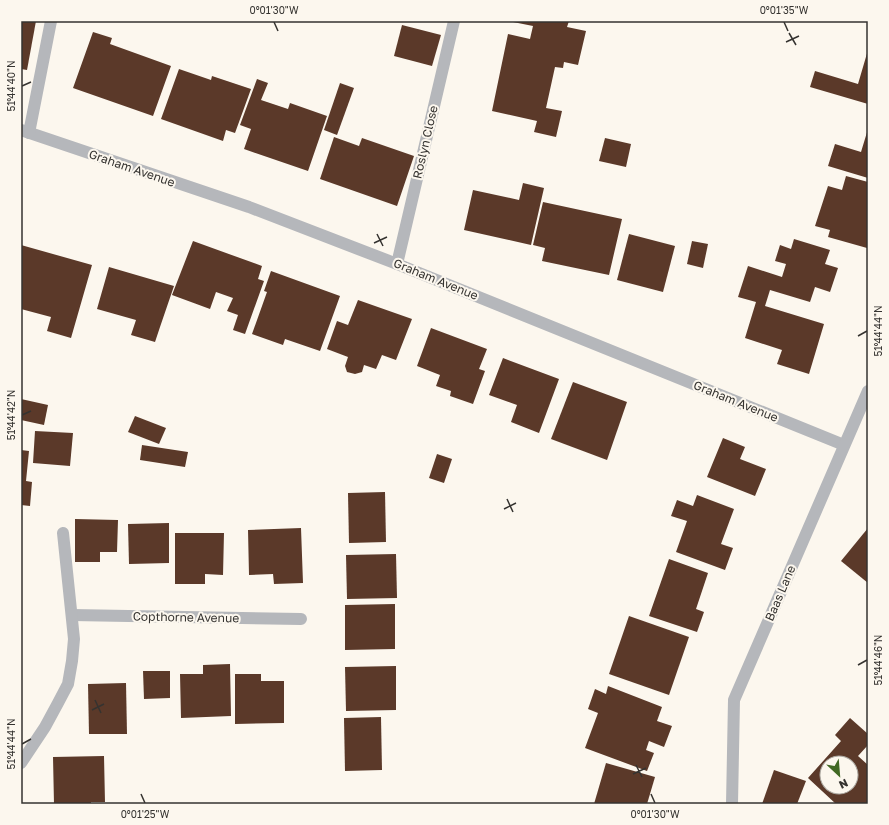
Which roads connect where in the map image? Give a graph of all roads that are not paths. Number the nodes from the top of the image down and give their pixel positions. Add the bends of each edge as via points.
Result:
1 (51, 21) edge
2 (454, 21) edge
3 (25, 132) edge
4 (398, 264) junction
5 (868, 391) edge
6 (844, 445) junction
7 (63, 533) dead end
8 (72, 616) junction
9 (301, 619) dead end
10 (21, 764) edge
11 (732, 804) edge

1 - 3 street
2 - 4 street, Roslyn Close
3 - 4 street, Graham Avenue via 249,207
4 - 6 street, Graham Avenue
5 - 6 street, Baas Lane
6 - 11 street, Baas Lane via 734,700
7 - 8 street
8 - 9 street, Copthorne Avenue
8 - 10 street via 74,639 68,684

